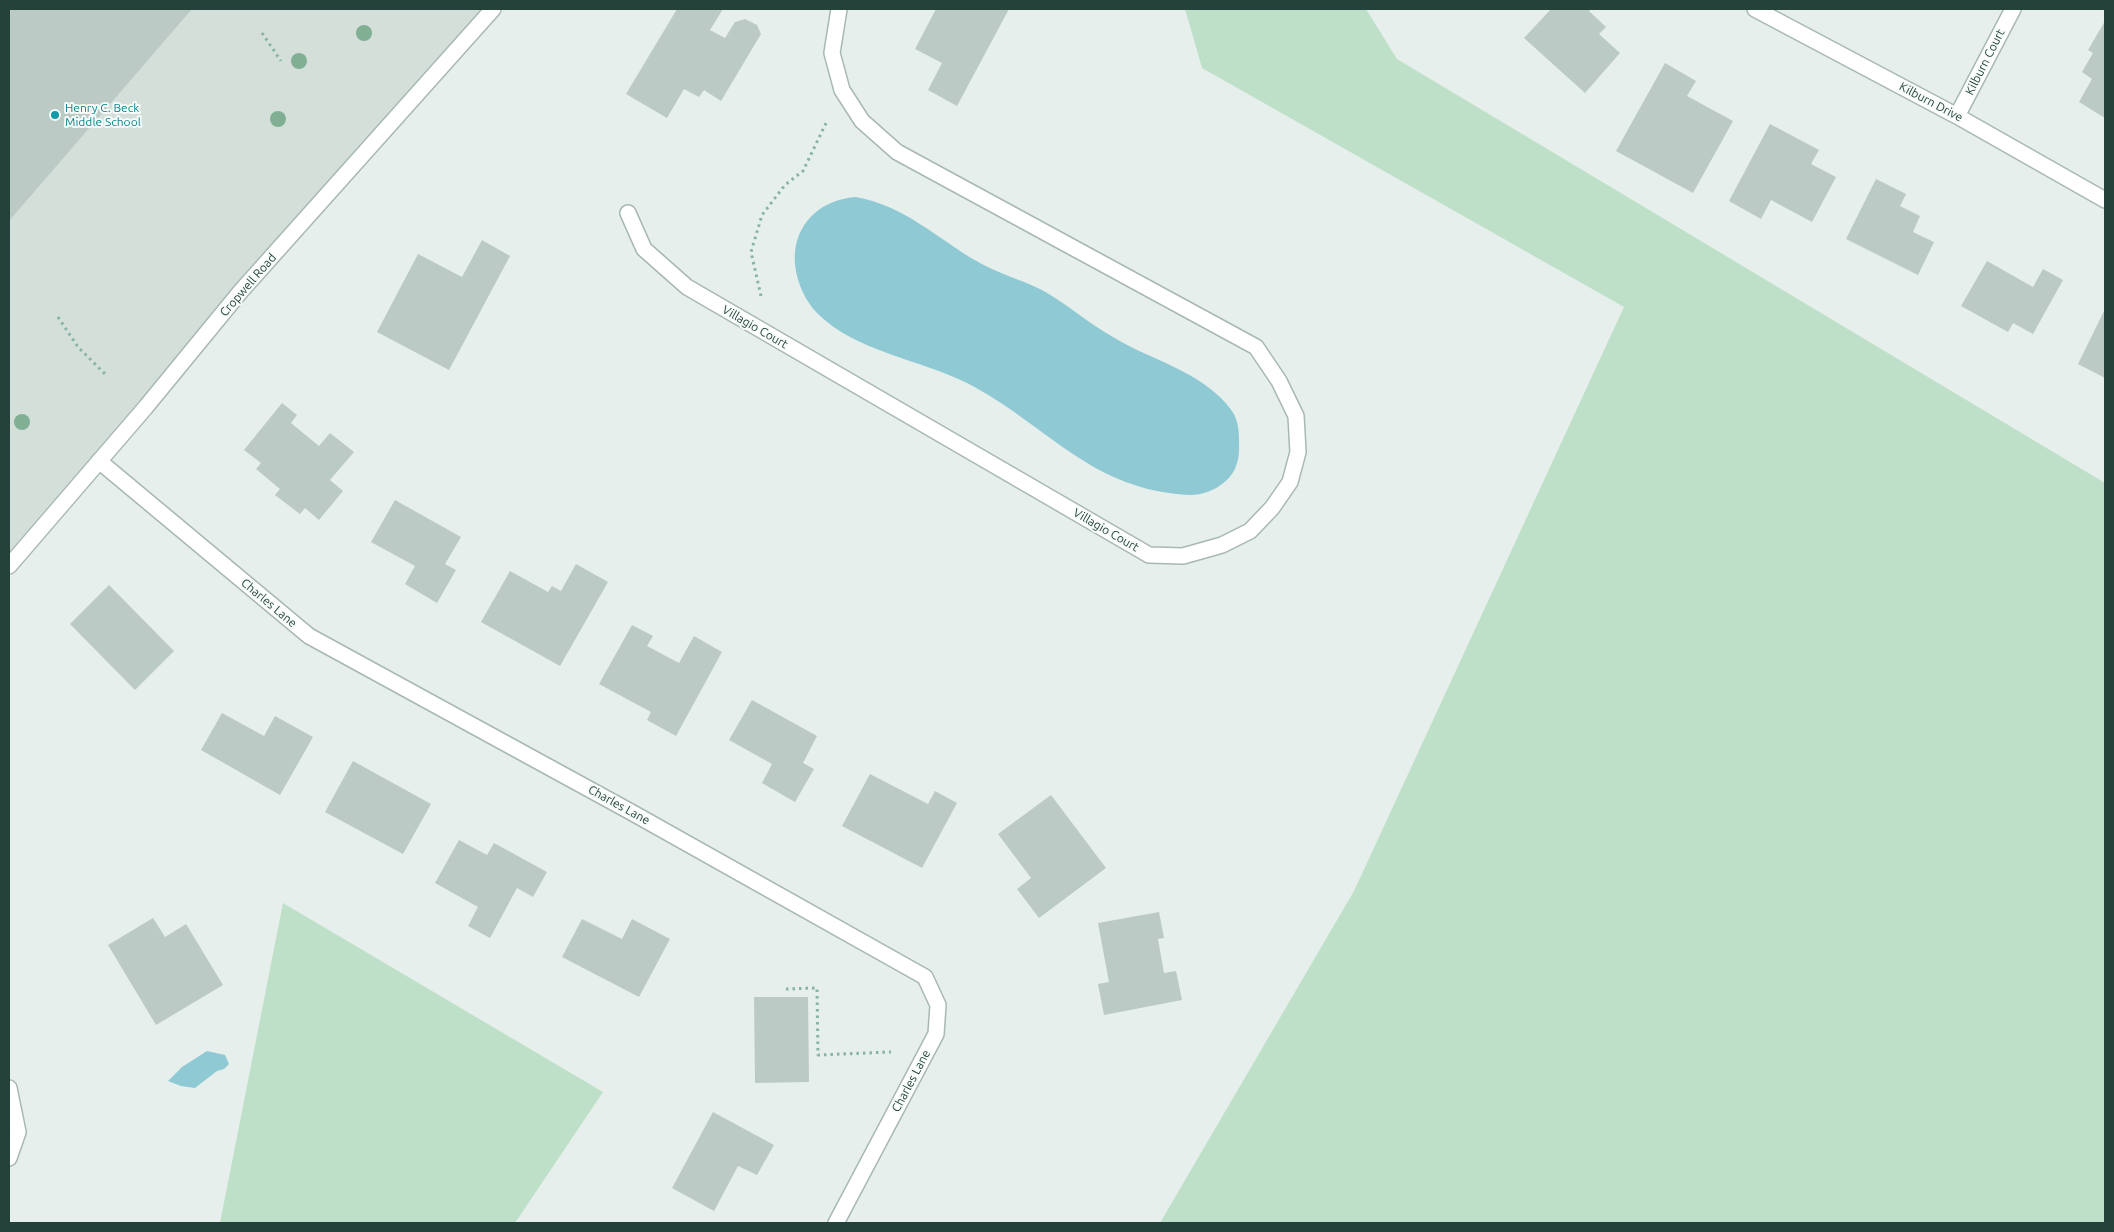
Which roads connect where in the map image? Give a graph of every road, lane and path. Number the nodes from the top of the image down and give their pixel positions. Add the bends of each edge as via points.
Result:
1 (494, 9) edge
2 (840, 9) edge
3 (1755, 9) edge
4 (2013, 9) edge
5 (262, 33) dead end
6 (281, 61) dead end
7 (1957, 116) junction
8 (827, 122) dead end
9 (2105, 200) edge
10 (628, 213) dead end
11 (761, 296) dead end
12 (58, 316) dead end
13 (106, 375) dead end
14 (100, 461) junction
15 (9, 566) edge
16 (786, 989) dead end
17 (891, 1052) dead end
18 (9, 1088) edge
19 (9, 1158) edge
20 (836, 1223) edge

1 - 14 street, Cropwell Road via 241,291
2 - 10 street, Villagio Court via 832,52 842,90 862,121 896,152 1256,347 1279,381 1296,416 1298,452 1290,482 1250,531 1222,545 1183,556 1149,555 687,288 644,248
3 - 7 street, Kilburn Drive
4 - 7 street, Kilburn Court
5 - 6 path
7 - 9 street, Kilburn Drive
8 - 11 path via 803,171 785,185 762,215 751,252
12 - 13 path via 78,347
14 - 15 street, Cropwell Road
14 - 20 street, Charles Lane via 309,636 925,976 938,1004 936,1034
16 - 17 path via 817,988 818,1055
18 - 19 street via 18,1132

